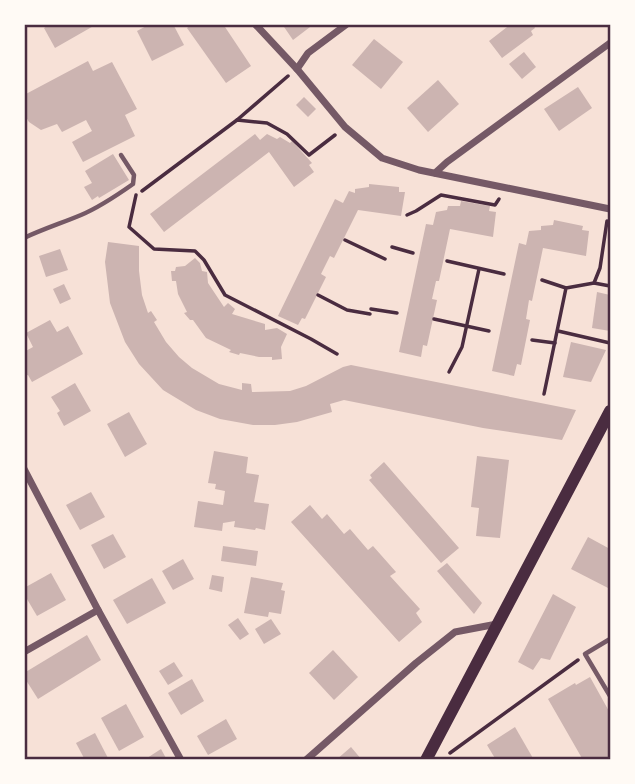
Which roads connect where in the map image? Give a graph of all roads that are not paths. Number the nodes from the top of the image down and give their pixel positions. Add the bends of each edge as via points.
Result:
1 (256, 24) edge
2 (347, 24) edge
3 (611, 43) edge
4 (297, 69) junction
5 (121, 155) dead end
6 (435, 173) junction
7 (610, 209) edge
8 (24, 238) edge
9 (611, 411) edge
10 (607, 425) edge
11 (24, 469) edge
12 (98, 610) junction
13 (497, 624) junction
14 (610, 639) edge
15 (24, 652) edge
16 (611, 696) edge
17 (181, 760) edge
18 (306, 760) edge
19 (426, 760) edge

1 - 4 street
2 - 4 street via 308,52
3 - 6 street
4 - 6 street via 345,127 382,158
5 - 8 lane via 134,175 133,184 82,215
6 - 7 street
9 - 10 main road
10 - 13 main road
11 - 12 street
12 - 15 street
12 - 17 street
13 - 18 street via 455,632
13 - 19 main road
14 - 16 lane via 585,654

